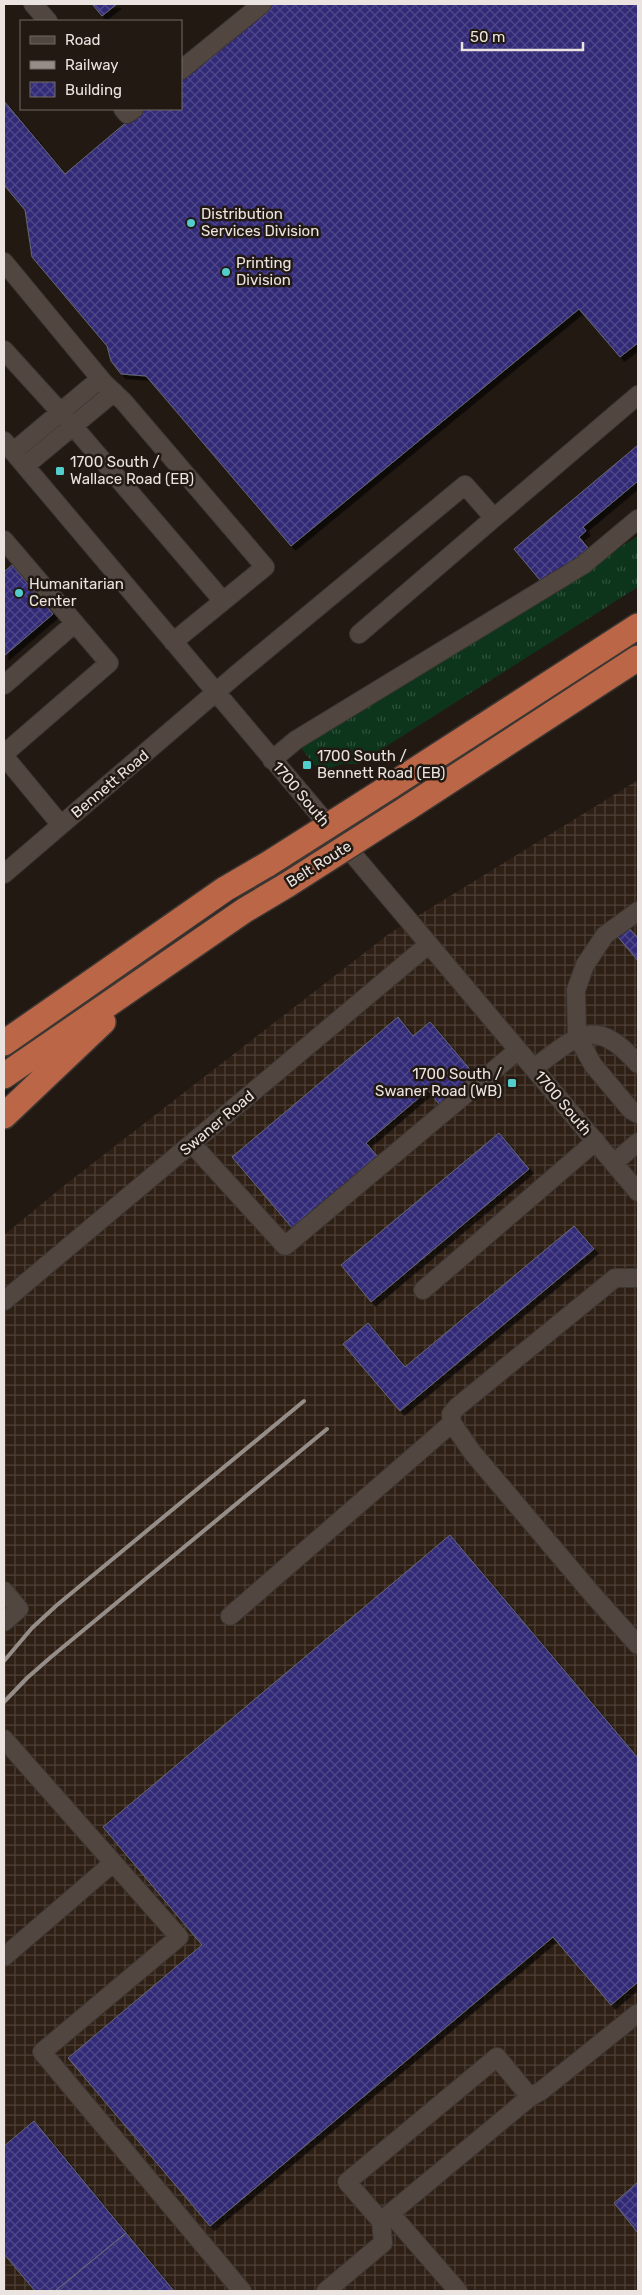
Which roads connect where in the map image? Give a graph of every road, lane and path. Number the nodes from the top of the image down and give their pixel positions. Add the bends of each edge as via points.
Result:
1 (33, 4) edge
2 (262, 4) edge
3 (47, 20) edge
4 (182, 69) edge
5 (4, 262) edge
6 (4, 350) edge
7 (100, 379) junction
8 (114, 392) junction
9 (638, 395) edge
10 (60, 412) junction
11 (73, 426) junction
12 (14, 453) edge
13 (494, 518) junction
14 (638, 519) edge
15 (6, 547) edge
16 (222, 601) junction
17 (75, 623) junction
18 (638, 626) edge
19 (359, 634) dead end
20 (173, 642) junction
21 (638, 658) edge
22 (4, 685) edge
23 (216, 693) junction
24 (4, 755) edge
25 (272, 760) junction
26 (62, 825) junction
27 (4, 874) edge
28 (638, 911) edge
29 (429, 944) junction
30 (161, 967) junction
31 (577, 1036) junction
32 (4, 1043) edge
33 (518, 1050) junction
34 (638, 1064) edge
35 (534, 1068) junction
36 (4, 1076) edge
37 (638, 1114) edge
38 (4, 1116) edge
39 (596, 1141) junction
40 (638, 1142) edge
41 (192, 1144) junction
42 (614, 1163) junction
43 (638, 1192) edge
44 (638, 1278) edge
45 (423, 1290) dead end
46 (4, 1301) edge
47 (452, 1423) junction
48 (4, 1591) edge
49 (230, 1616) dead end
50 (4, 1622) edge
51 (638, 1645) edge
52 (4, 1739) edge
53 (114, 1863) junction
54 (4, 1957) edge
55 (638, 2013) edge
56 (530, 2097) junction
57 (386, 2217) junction
58 (242, 2291) edge
59 (326, 2291) edge
60 (458, 2291) edge

1 - 3 street
2 - 4 street
5 - 7 street
6 - 10 street
7 - 8 street
7 - 10 street
8 - 11 street
8 - 16 street via 265,566
9 - 13 street
10 - 11 street
10 - 12 street
11 - 12 street
11 - 16 street
12 - 20 street, 1700 South
13 - 19 street
13 - 23 street, Bennett Road via 465,485
14 - 25 street via 583,564 296,740
15 - 17 street
16 - 20 street
17 - 22 street
17 - 24 street via 109,663
18 - 32 highway, Belt Route, bridge via 226,889
20 - 23 street, 1700 South
21 - 30 highway, Belt Route, bridge
23 - 25 street, 1700 South
23 - 26 street, Bennett Road
24 - 26 street
25 - 29 street, 1700 South
26 - 27 street, Bennett Road
28 - 31 street via 605,935 584,965 576,990
29 - 33 street, 1700 South
29 - 41 street, Swaner Road
30 - 36 highway, Belt Route
30 - 38 highway
31 - 34 street via 595,1033 611,1040
31 - 35 street
31 - 37 street via 593,1065
33 - 35 street, 1700 South
33 - 41 street via 286,1246
35 - 39 street, 1700 South
39 - 42 street, 1700 South
39 - 45 street
40 - 42 street
41 - 46 street, Swaner Road
42 - 43 street, 1700 South
44 - 47 street via 615,1278 456,1407 451,1414
47 - 49 street
47 - 51 street via 472,1452
48 - 50 street via 19,1609
52 - 53 street
53 - 54 street
53 - 58 street via 179,1938 42,2052
55 - 56 street
56 - 57 street
56 - 57 street via 497,2057 348,2182
57 - 59 street via 382,2243
57 - 60 street

